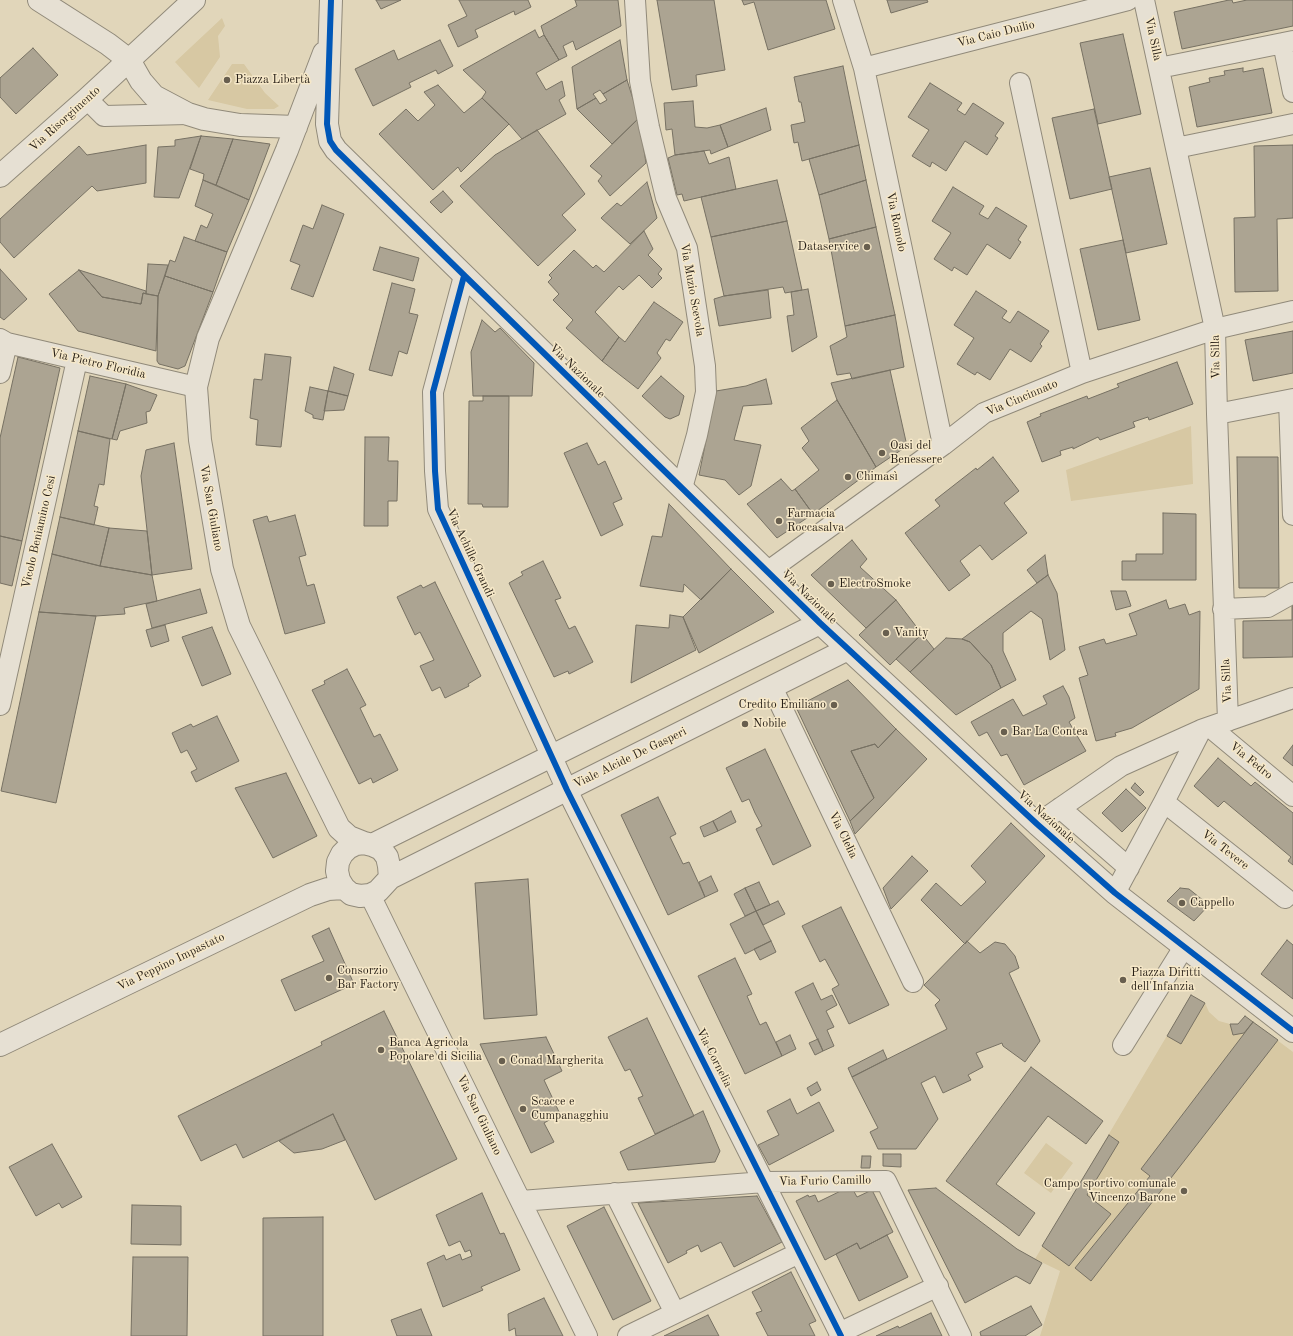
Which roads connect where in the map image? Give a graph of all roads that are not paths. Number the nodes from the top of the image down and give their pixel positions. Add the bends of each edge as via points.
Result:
1 (39, 0) edge
2 (194, 0) edge
3 (331, 0) edge
4 (635, 0) edge
5 (843, 0) edge
6 (1128, 0) edge
7 (1144, 0) edge
8 (330, 37) junction
9 (1288, 42) edge
10 (129, 60) junction
11 (864, 68) junction
12 (1159, 68) junction
13 (1020, 83) dead end
14 (1293, 92) edge
15 (87, 99) junction
16 (188, 114) junction
17 (1293, 124) edge
18 (296, 127) junction
19 (1176, 148) junction
20 (0, 176) edge
21 (464, 276) junction
22 (1293, 312) edge
23 (1215, 328) junction
24 (4, 341) edge
25 (77, 360) junction
26 (1082, 373) junction
27 (0, 374) edge
28 (196, 387) junction
29 (1291, 399) edge
30 (1216, 414) junction
31 (943, 445) junction
32 (682, 488) junction
33 (1293, 515) edge
34 (767, 572) junction
35 (1293, 593) edge
36 (1223, 609) junction
37 (820, 623) junction
38 (848, 649) junction
39 (772, 687) junction
40 (1293, 698) edge
41 (0, 705) edge
42 (1213, 726) junction
43 (551, 756) junction
44 (567, 790) junction
45 (1293, 796) edge
46 (1164, 802) junction
47 (1060, 808) junction
48 (1037, 824) junction
49 (339, 828) junction
50 (368, 844) junction
51 (338, 862) junction
52 (1128, 868) junction
53 (390, 878) junction
54 (344, 888) junction
55 (1115, 893) junction
56 (370, 895) junction
57 (1285, 898) dead end
58 (301, 899) junction
59 (1184, 947) junction
60 (913, 982) dead end
61 (1293, 1031) edge
62 (0, 1045) edge
63 (1123, 1045) dead end
64 (764, 1182) junction
65 (615, 1193) junction
66 (521, 1201) junction
67 (799, 1252) junction
68 (938, 1286) junction
69 (675, 1313) junction
70 (840, 1335) edge
71 (587, 1336) edge
72 (628, 1336) edge
73 (961, 1336) edge

1 - 10 street
2 - 10 street, Via Risorgimento
3 - 8 street
4 - 32 street, Via Muzio Scevola via 640,81 666,198 687,248 705,366 706,392 698,435
5 - 11 street, Via Romolo
6 - 11 street, Via Caio Duilio
7 - 12 street, Via Silla
8 - 18 street, Via San Giuliano
8 - 21 street, Via Nazionale via 327,124 330,141 336,150
9 - 12 street
9 - 14 street
10 - 15 street, Via Risorgimento
10 - 16 street via 141,81 154,96
11 - 31 street, Via Romolo
12 - 19 street, Via Silla
13 - 26 street
15 - 16 street via 104,116
15 - 20 street, Via Risorgimento
16 - 18 street via 240,125
17 - 19 street
18 - 28 street, Via San Giuliano via 208,338
19 - 23 street, Via Silla
21 - 32 street, Via Nazionale
21 - 43 street, Via Achille Grandi via 433,392 438,509
22 - 23 street, Via Cincinnato
23 - 26 street, Via Cincinnato
23 - 30 street, Via Silla
24 - 25 street, Via Pietro Floridia
24 - 27 street
25 - 28 street, Via Pietro Floridia
25 - 41 street, Vicolo Beniamino Cesi
26 - 31 street, Via Cincinnato via 984,413
28 - 49 street, Via San Giuliano via 200,440 222,569 239,626
29 - 30 street
29 - 33 street
30 - 36 street, Via Silla
31 - 34 street, Via Cincinnato
32 - 34 street, Via Nazionale
34 - 37 street, Via Nazionale
35 - 36 street via 1268,608
36 - 42 street, Via Silla
37 - 38 street, Via Nazionale
37 - 43 street
38 - 39 street, Viale Alcide De Gasperi
38 - 48 street, Via Nazionale
39 - 44 street, Viale Alcide De Gasperi
39 - 60 street, Via Clelia
40 - 42 street
42 - 45 street, Via Fedro
42 - 46 street
42 - 47 street via 1121,766
43 - 44 street, Via Achille Grandi
43 - 50 street
44 - 53 street, Viale Alcide De Gasperi
44 - 64 street, Via Cornelia
46 - 52 street
46 - 57 street, Via Tevere
47 - 48 street
47 - 52 street
48 - 55 street, Via Nazionale
49 - 50 street, Via San Giuliano via 349,837
49 - 51 street
50 - 51 street via 356,844 348,848
50 - 53 street via 381,850 387,857
51 - 54 street via 338,880
51 - 58 street via 318,885
52 - 55 street
53 - 56 street via 378,891
54 - 56 street via 352,894
54 - 58 street, Via Peppino Impastato via 328,889
55 - 59 street, Via Nazionale
56 - 66 street, Via San Giuliano
58 - 62 street, Via Peppino Impastato
59 - 61 street, Via Nazionale
59 - 63 street
64 - 65 street, Via Furio Camillo
64 - 67 street, Via Cornelia
64 - 68 street, Via Furio Camillo via 886,1181
65 - 66 street, Via Furio Camillo
65 - 69 street
66 - 71 street, Via San Giuliano
67 - 69 street
67 - 70 street, Via Cornelia
68 - 70 street
68 - 73 street, Via Furio Camillo
69 - 72 street

